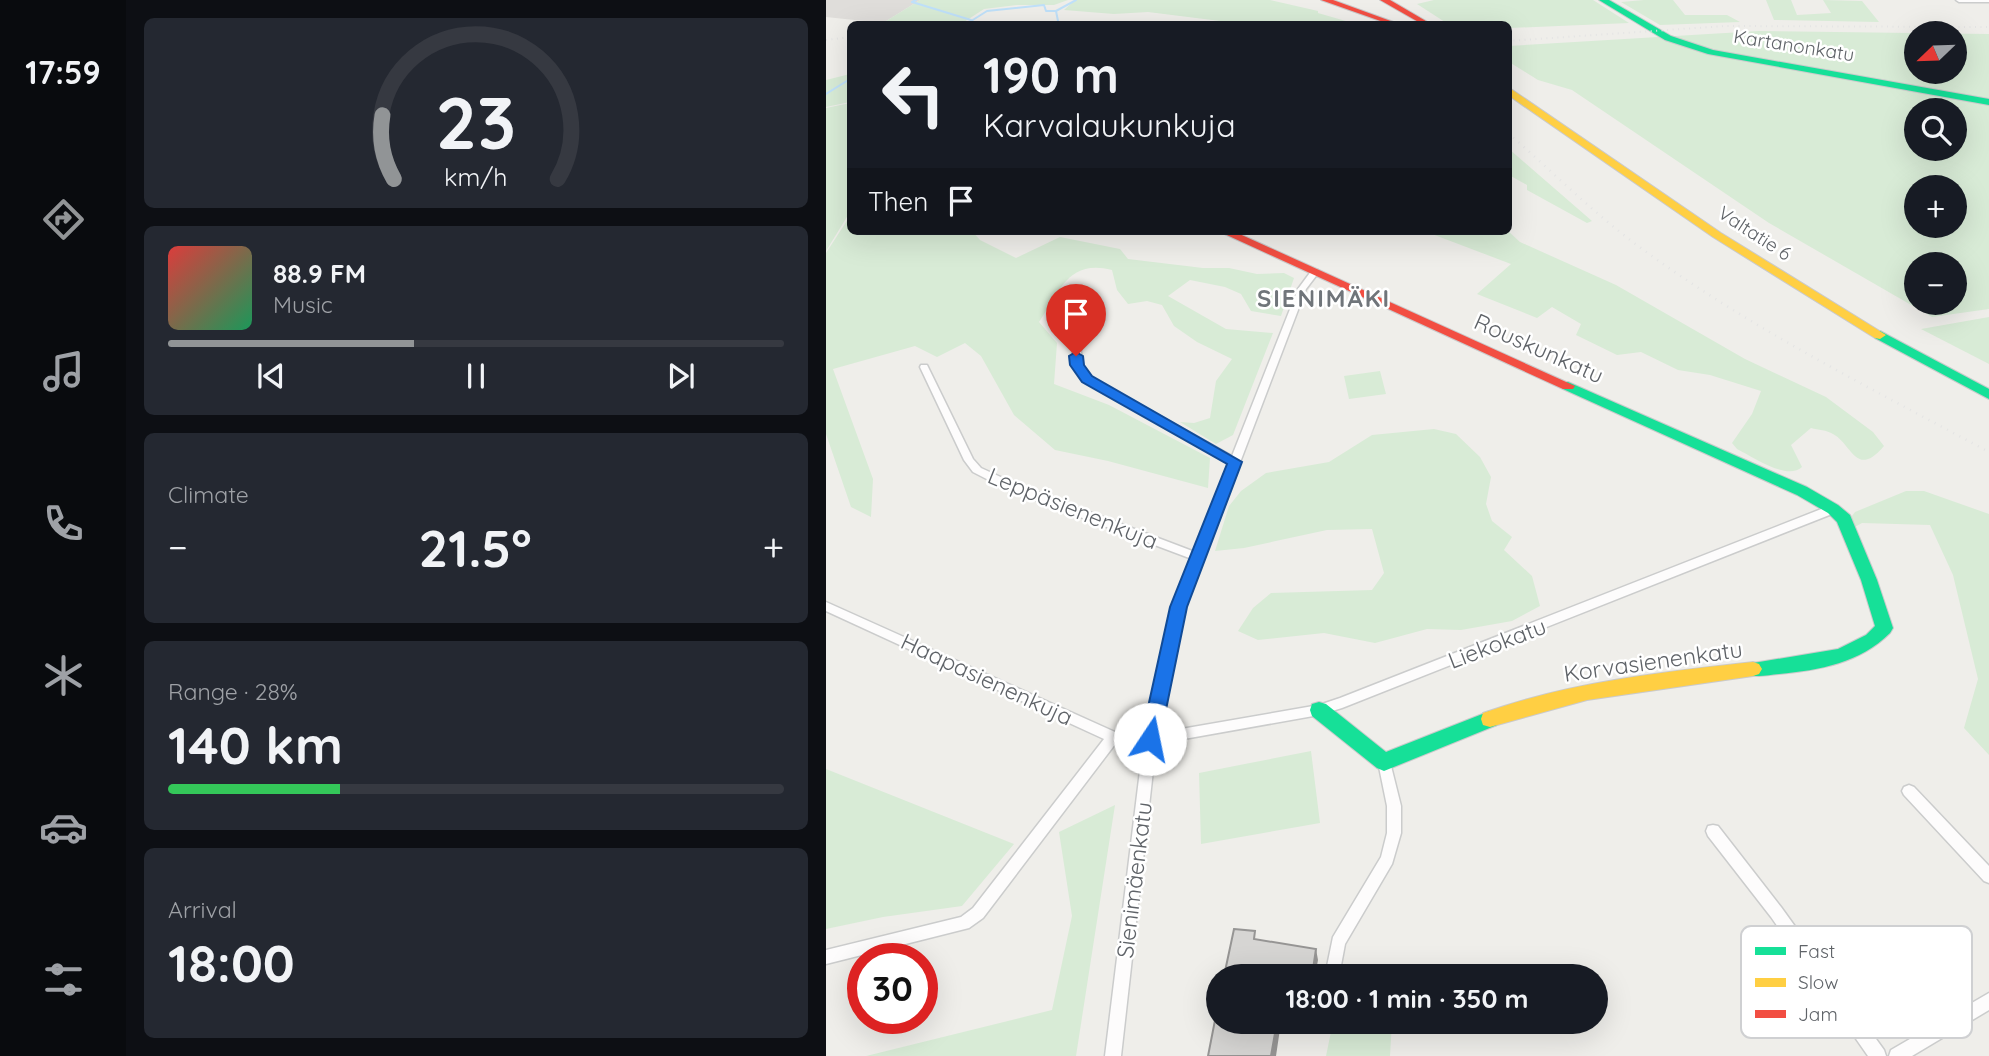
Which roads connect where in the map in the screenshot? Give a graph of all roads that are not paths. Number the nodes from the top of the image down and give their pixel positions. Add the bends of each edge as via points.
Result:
1 (1325, 0) edge
2 (1367, 0) edge
3 (1384, 0) edge
4 (1604, 0) edge
5 (1959, 0) edge
6 (1989, 0) edge
7 (1386, 21) edge
8 (1401, 21) edge
9 (1422, 21) edge
10 (1512, 78) edge
11 (1512, 93) edge
12 (1989, 102) edge
13 (1233, 235) edge
14 (1315, 272) junction
15 (1083, 325) dead end
16 (924, 367) dead end
17 (1989, 380) edge
18 (1989, 395) edge
19 (1235, 462) junction
20 (1833, 509) junction
21 (1198, 557) junction
22 (826, 606) edge
23 (1319, 710) junction
24 (1113, 737) junction
25 (1150, 739) junction
26 (1384, 762) junction
27 (1909, 791) dead end
28 (1713, 831) dead end
29 (1989, 876) edge
30 (1786, 926) edge
31 (826, 957) edge
32 (1334, 964) edge
33 (1989, 1001) edge
34 (1972, 1011) edge
35 (1865, 1038) edge
36 (1927, 1038) edge
37 (1113, 1056) edge
38 (1878, 1056) edge
39 (1897, 1056) edge

1 - 7 main road
2 - 8 main road
3 - 9 main road
4 - 12 main road, Kartanonkatu via 1668,38 1720,54
5 - 6 street
10 - 17 main road, Valtatie 6 via 1731,229 1874,318
11 - 18 main road, Valtatie 6 via 1717,235 1861,324
13 - 14 main road, Rouskunkatu
14 - 19 street, Sienimäenkatu via 1302,289
14 - 20 main road, Rouskunkatu via 1757,470
15 - 19 street via 1076,356 1087,379
16 - 21 street, Leppäsienenkuja via 977,470
19 - 21 street, Sienimäenkatu
20 - 23 street, Liekokatu
20 - 26 main road, Korvasienenkatu via 1844,519 1881,612 1884,628 1867,644 1806,662 1547,700
21 - 25 street, Sienimäenkatu via 1168,646
22 - 24 street, Haapasienenkuja
23 - 25 street, Liekokatu
23 - 26 main road
24 - 25 street, Haapasienenkuja via 1132,742
24 - 31 street via 978,913 964,923
25 - 37 street, Sienimäenkatu
26 - 32 street via 1394,806 1394,832 1387,859 1338,942
27 - 29 street
28 - 30 street
33 - 34 street
35 - 38 street
36 - 39 street

